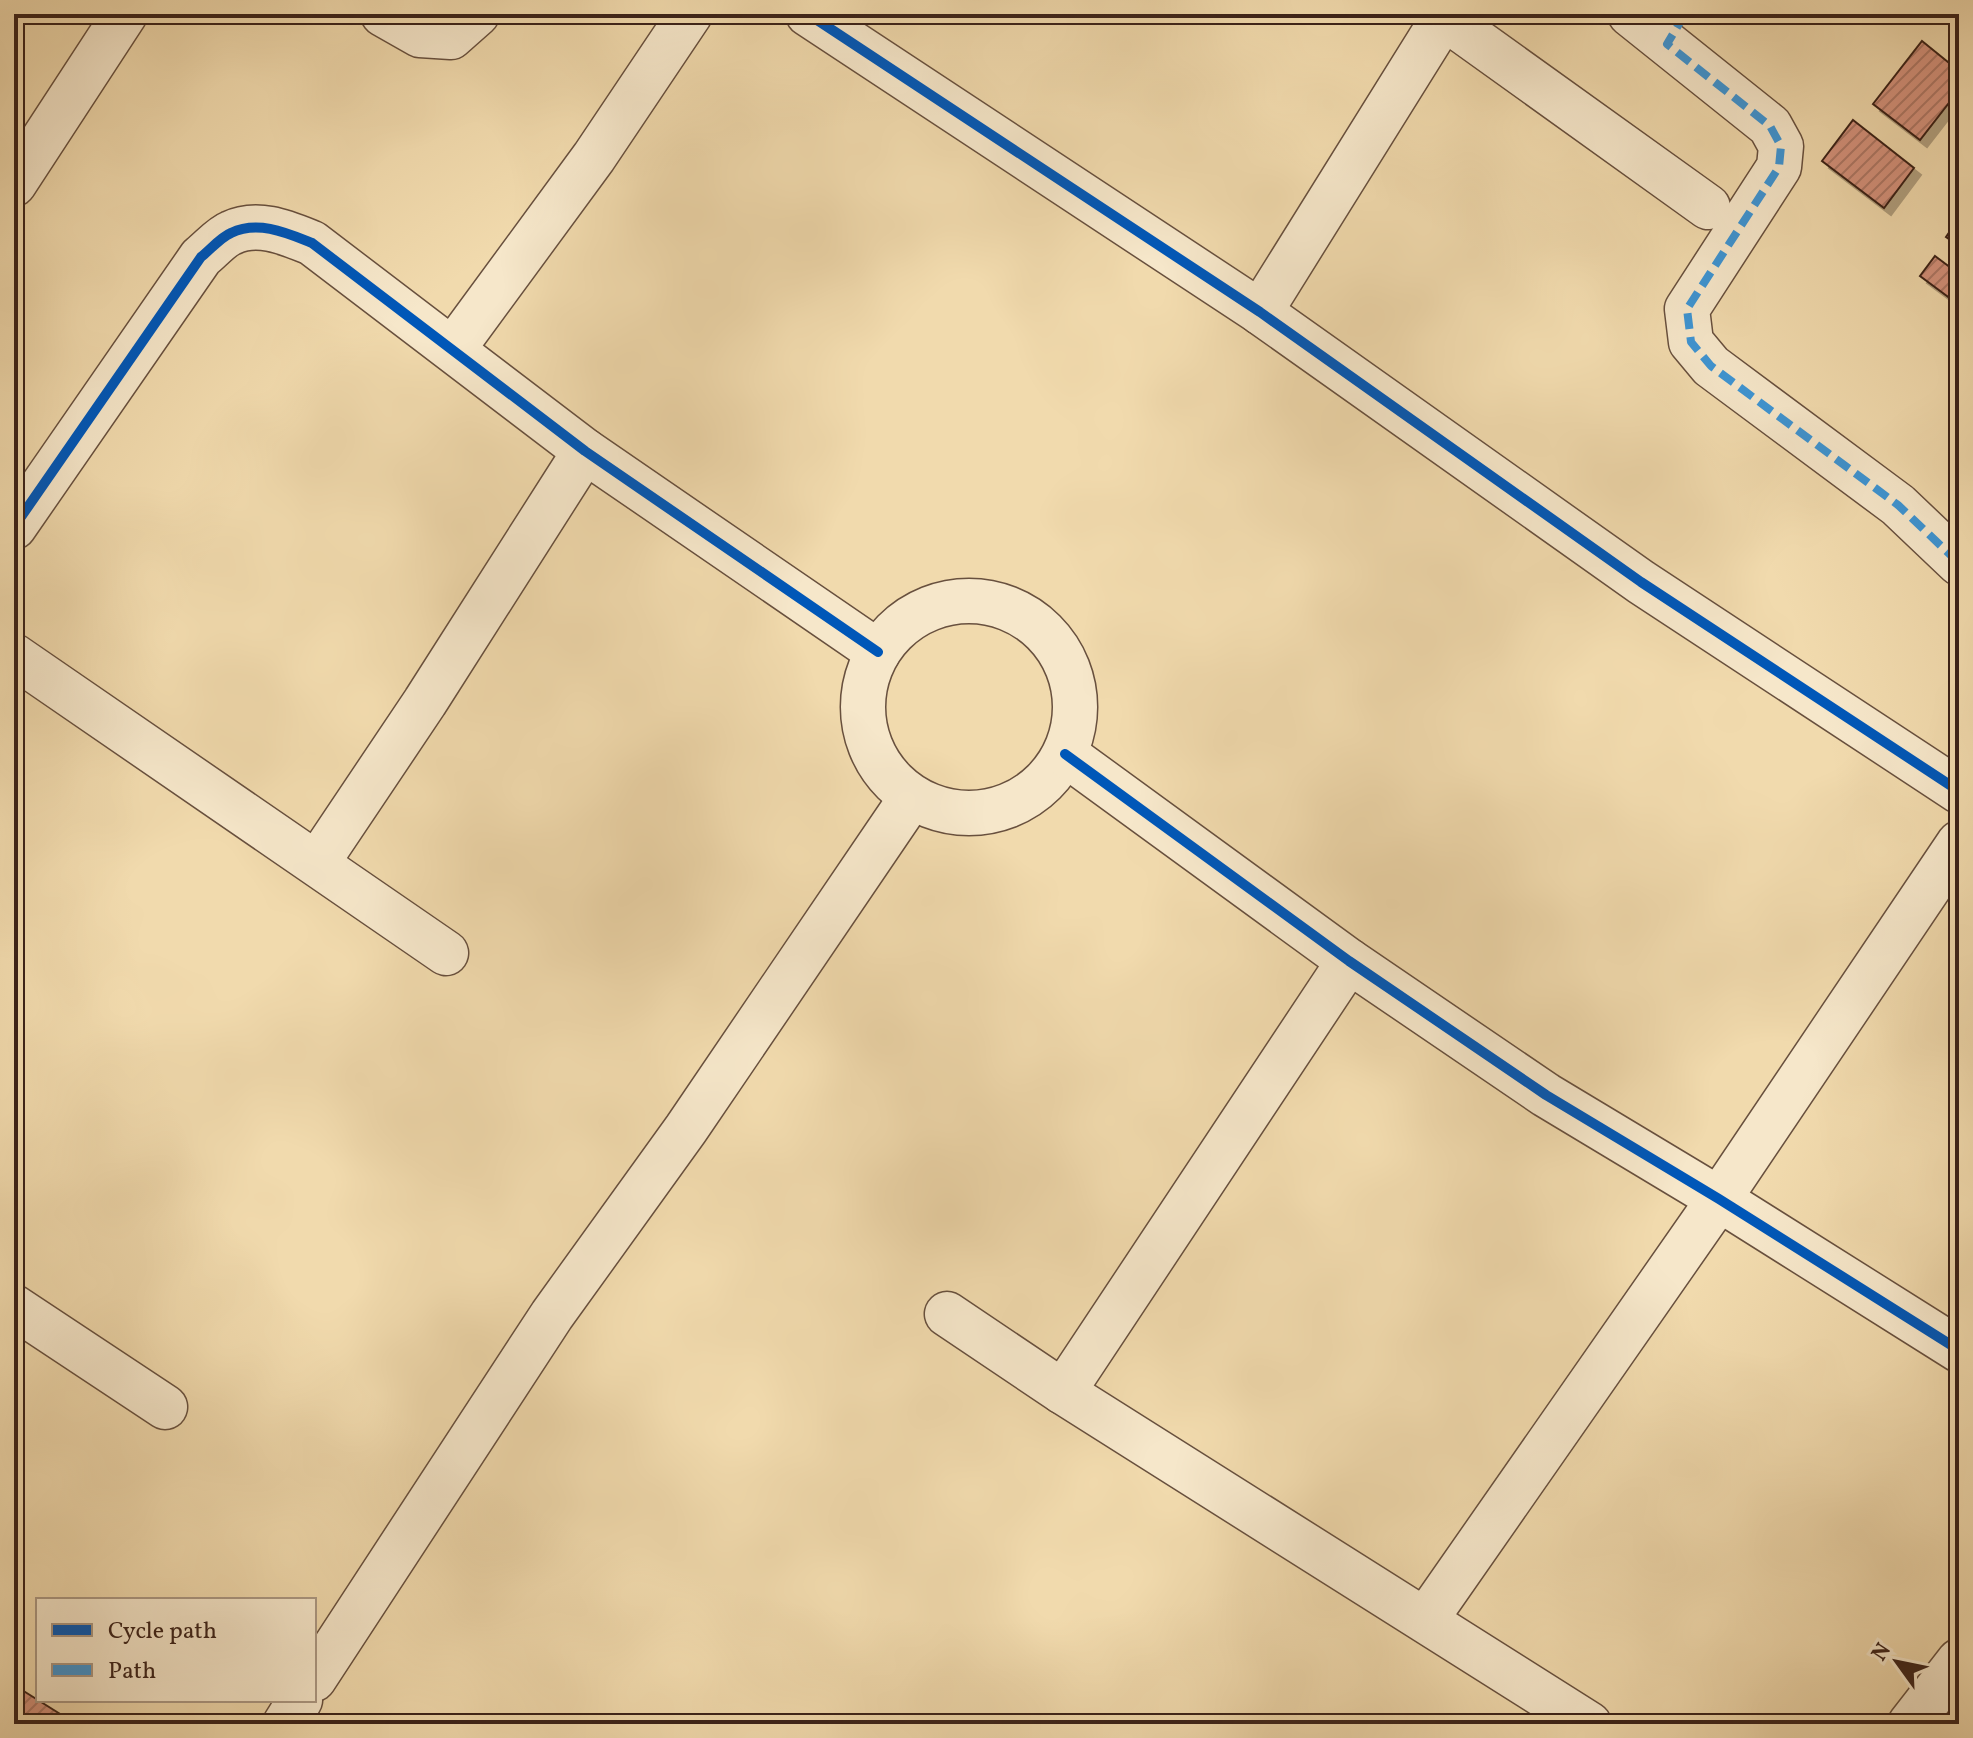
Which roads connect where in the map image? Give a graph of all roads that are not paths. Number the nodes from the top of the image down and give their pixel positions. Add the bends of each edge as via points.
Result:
1 (125, 14) edge
2 (383, 14) edge
3 (477, 14) edge
4 (690, 14) edge
5 (808, 14) edge
6 (1630, 14) edge
7 (1441, 16) edge
8 (1676, 29) edge
9 (14, 184) edge
10 (1708, 207) dead end
11 (1260, 312) junction
12 (453, 349) junction
13 (585, 451) junction
14 (14, 527) edge
15 (1959, 563) edge
16 (878, 652) junction
17 (14, 656) edge
18 (1065, 754) junction
19 (1959, 791) edge
20 (911, 798) junction
21 (1959, 843) edge
22 (317, 863) junction
23 (446, 953) dead end
24 (1349, 961) junction
25 (1719, 1199) junction
26 (14, 1307) edge
27 (947, 1314) dead end
28 (1959, 1350) edge
29 (1063, 1392) junction
30 (165, 1407) dead end
31 (1426, 1619) junction
32 (1959, 1661) edge
33 (316, 1676) edge
34 (299, 1702) edge
35 (285, 1724) edge
36 (1589, 1724) edge
37 (1910, 1724) edge

1 - 9 street
2 - 3 street via 420,35 451,37
4 - 12 street via 594,157
5 - 11 street
6 - 8 street
7 - 10 street
7 - 11 street
8 - 15 street via 1770,126 1781,146 1779,167 1687,309 1691,342 1711,366 1898,505
11 - 19 street via 1641,582
12 - 13 street
12 - 14 street via 312,243 259,227 231,233 201,257
13 - 16 street
13 - 22 street
16 - 18 street via 909,617 953,601 999,604 1040,626 1067,664 1076,710
16 - 20 street via 863,690 865,732 881,770
17 - 22 street
18 - 20 street via 1037,789 998,811 952,814
18 - 24 street
20 - 33 street via 552,1315
21 - 25 street
22 - 23 street
24 - 25 street via 1546,1095
24 - 29 street
25 - 28 street
25 - 31 street
26 - 30 street
27 - 29 street
29 - 31 street
31 - 36 street
32 - 37 street
34 - 35 street

